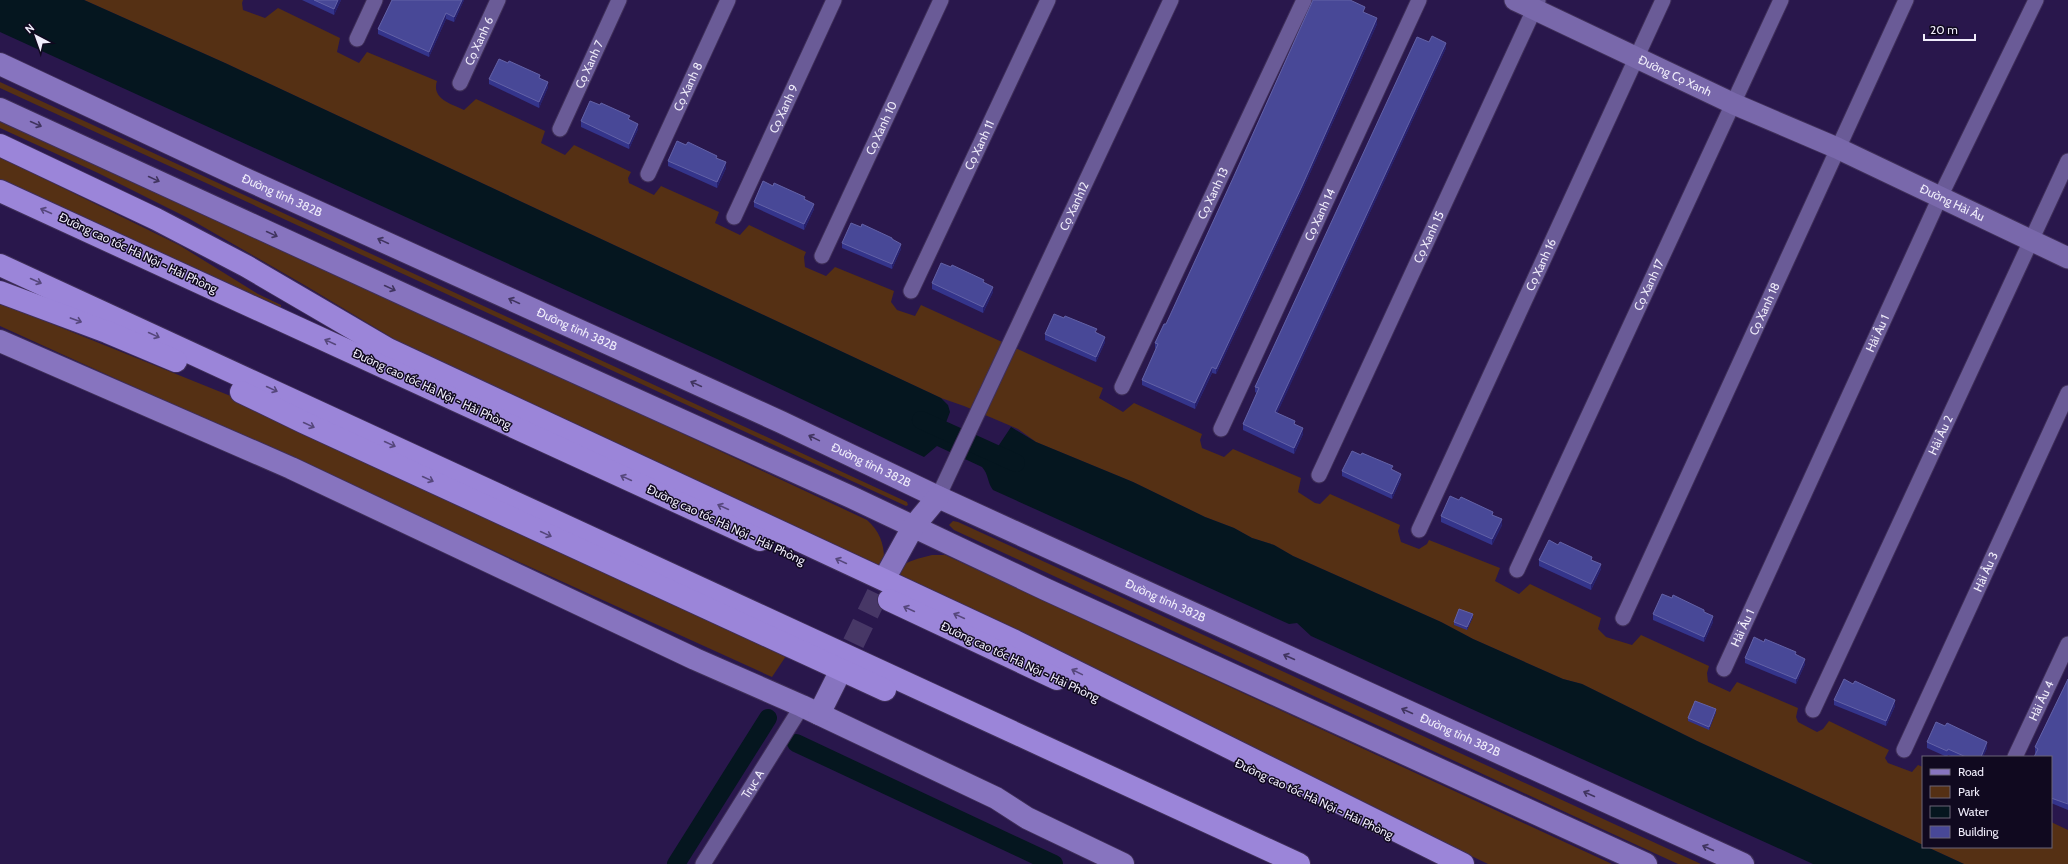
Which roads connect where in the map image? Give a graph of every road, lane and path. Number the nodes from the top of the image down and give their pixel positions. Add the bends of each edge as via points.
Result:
1 (375, 0) edge
2 (498, 0) edge
3 (619, 0) edge
4 (728, 0) edge
5 (834, 0) edge
6 (941, 0) edge
7 (1048, 0) edge
8 (1171, 0) edge
9 (1304, 0) edge
10 (1418, 0) edge
11 (1515, 0) edge
12 (1663, 0) edge
13 (1781, 0) edge
14 (1906, 0) edge
15 (2036, 0) edge
16 (1536, 4) edge
17 (357, 39) dead end
18 (1637, 59) junction
19 (0, 64) edge
20 (460, 83) dead end
21 (1734, 104) junction
22 (0, 109) edge
23 (560, 129) dead end
24 (0, 145) edge
25 (1837, 148) junction
26 (2068, 161) edge
27 (648, 174) dead end
28 (0, 191) edge
29 (1940, 197) junction
30 (734, 217) dead end
31 (2030, 241) junction
32 (822, 256) dead end
33 (2068, 258) edge
34 (0, 265) edge
35 (0, 292) edge
36 (911, 292) dead end
37 (0, 341) edge
38 (1122, 387) dead end
39 (2068, 393) edge
40 (1221, 429) dead end
41 (1319, 475) dead end
42 (938, 497) junction
43 (914, 527) junction
44 (1419, 530) dead end
45 (1517, 570) dead end
46 (887, 574) tunnel mouth
47 (1624, 618) dead end
48 (2068, 644) edge
49 (1724, 669) dead end
50 (836, 680) tunnel mouth
51 (810, 710) junction
52 (1813, 710) dead end
53 (1904, 750) dead end
54 (2015, 756) edge
55 (703, 864) edge
56 (1123, 864) edge
57 (1275, 864) edge
58 (1299, 864) edge
59 (1451, 864) edge
60 (1463, 864) edge
61 (1646, 864) edge
62 (1743, 864) edge

1 - 17 street
2 - 20 street, Cọ Xanh 6
3 - 23 street, Cọ Xanh 7
4 - 27 street, Cọ Xanh 8
5 - 30 street, Cọ Xanh 9
6 - 32 street, Cọ Xanh 10
7 - 36 street, Cọ Xanh 11
8 - 42 street, Cọ Xanh12
9 - 38 street, Cọ Xanh 13
10 - 40 street, Cọ Xanh 14
11 - 16 street, Đường Cọ Xanh
12 - 18 street, Cọ Xanh 16
13 - 21 street, Cọ Xanh 17
14 - 25 street, Cọ Xanh 18
15 - 29 street, Hải Âu 1
16 - 18 street, Đường Cọ Xanh
16 - 41 street, Cọ Xanh 15
18 - 21 street, Đường Cọ Xanh
18 - 44 street, Cọ Xanh 16
42 -> 19 main road, Đường tỉnh 382B via 781,422
21 - 25 street, Đường Cọ Xanh
21 - 45 street, Cọ Xanh 17
22 -> 43 main road
60 -> 24 highway via 1014,642 388,349 246,266 156,219
25 - 29 street, Đường Hải Âu
25 - 47 street, Cọ Xanh 18
26 - 31 street, Hải Âu 2
59 -> 28 highway, Đường cao tốc Hà Nội - Hải Phòng via 886,599
29 - 31 street, Đường Hải Âu
29 - 49 street, Hải Âu 1
31 - 33 street, Đường Hải Âu
31 - 52 street, Hải Âu 2
34 -> 58 highway
35 -> 57 highway via 107,332 206,374 303,422 919,706
37 - 51 main road via 291,468 688,656
39 - 53 street, Hải Âu 3
42 - 43 main road
62 -> 42 main road, Đường tỉnh 382B
43 - 46 main road
43 - 61 main road
48 - 54 street, Hải Âu 4
50 - 51 main road
51 - 55 street, Trục A
51 - 56 main road via 996,798 1027,818

